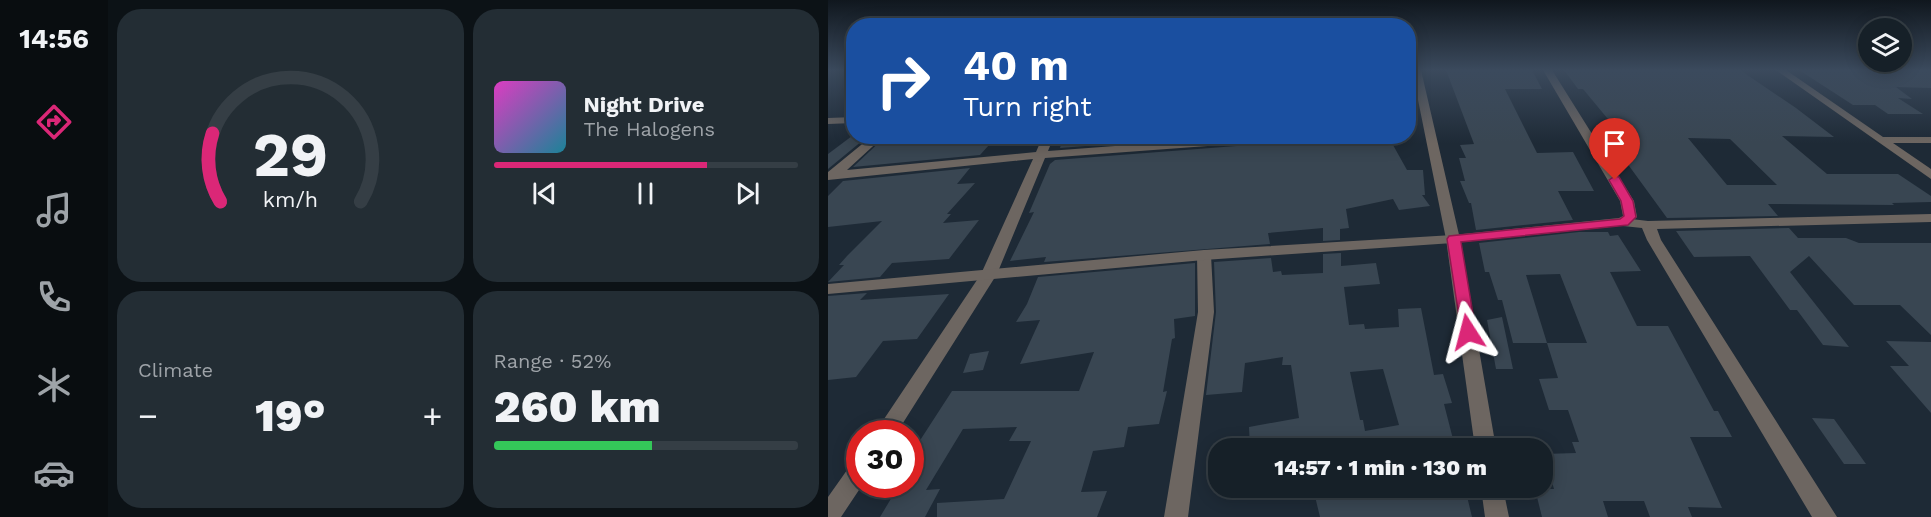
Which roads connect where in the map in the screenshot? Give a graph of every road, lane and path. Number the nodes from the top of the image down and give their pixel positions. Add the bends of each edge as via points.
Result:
1 (1419, 94) edge
2 (1562, 94) edge
3 (1815, 94) edge
4 (846, 120) edge
5 (828, 121) edge
6 (1881, 140) junction
7 (1931, 140) edge
8 (869, 144) edge
9 (1045, 144) edge
10 (1192, 144) edge
11 (1040, 155) junction
12 (1931, 175) edge
13 (830, 177) edge
14 (1931, 218) edge
15 (1623, 222) junction
16 (1648, 225) junction
17 (1454, 239) junction
18 (1204, 255) junction
19 (989, 274) junction
20 (828, 289) edge
21 (893, 420) edge
22 (1484, 438) edge
23 (846, 491) edge
24 (1494, 498) edge
25 (828, 517) edge
26 (1176, 517) edge
27 (1497, 517) edge
28 (1825, 517) edge

1 - 17 street
2 - 15 street via 1627,201 1630,217
3 - 6 street
4 - 5 street
6 - 7 street
6 - 12 street
8 - 13 street
9 - 11 street
10 - 11 street
11 - 13 street
11 - 19 street
14 - 16 street
15 - 16 street
15 - 17 street
16 - 28 street
17 - 18 street
17 - 22 street
18 - 19 street
18 - 26 street via 1206,312
19 - 20 street
19 - 21 street
23 - 25 street
24 - 27 street

